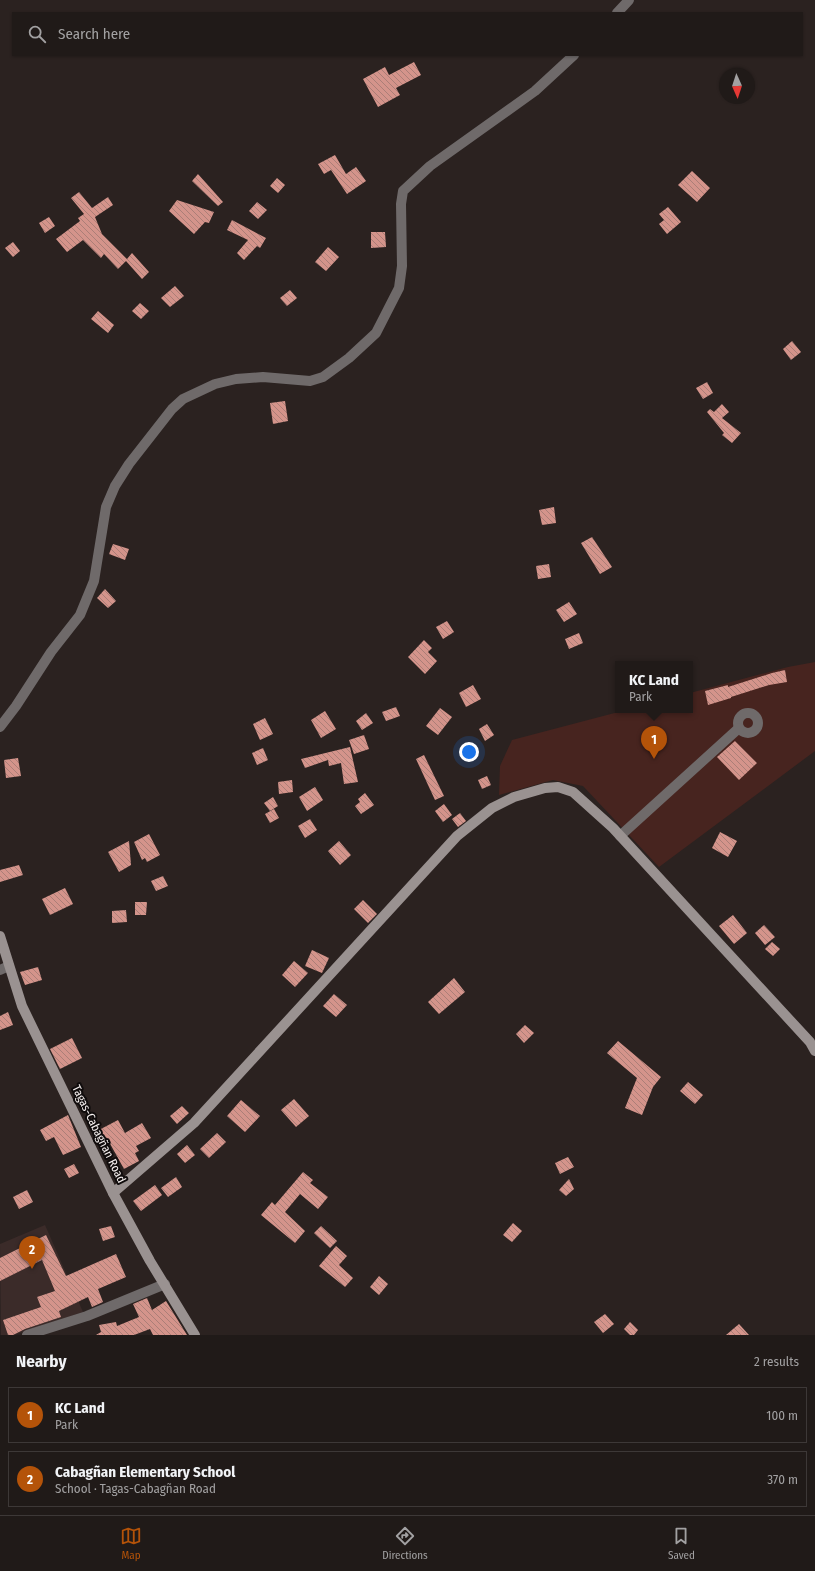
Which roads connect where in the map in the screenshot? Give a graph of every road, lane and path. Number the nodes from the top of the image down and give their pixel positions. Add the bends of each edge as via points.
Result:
1 (629, 0) edge
2 (618, 12) edge
3 (573, 56) edge
4 (0, 727) edge
5 (739, 728) dead end
6 (620, 836) junction
7 (0, 936) edge
8 (4, 968) edge
9 (815, 1051) edge
10 (113, 1193) junction
11 (165, 1284) junction
12 (27, 1335) edge
13 (195, 1335) edge

1 - 2 street
3 - 4 street via 535,91 430,166 403,191 402,266 399,288 376,333 348,358 323,377 310,381 263,377 215,384 183,398 172,409 128,464 115,486 106,507 94,581 80,614
5 - 6 street
6 - 9 street via 810,1042
6 - 10 street via 573,792 558,787 514,797 492,808 457,836 194,1123
7 - 8 street, Tagas-Cabagñan Road
8 - 10 street, Tagas-Cabagñan Road
10 - 11 street, Tagas-Cabagñan Road
11 - 12 street via 87,1316
11 - 13 street, Tagas-Cabagñan Road

